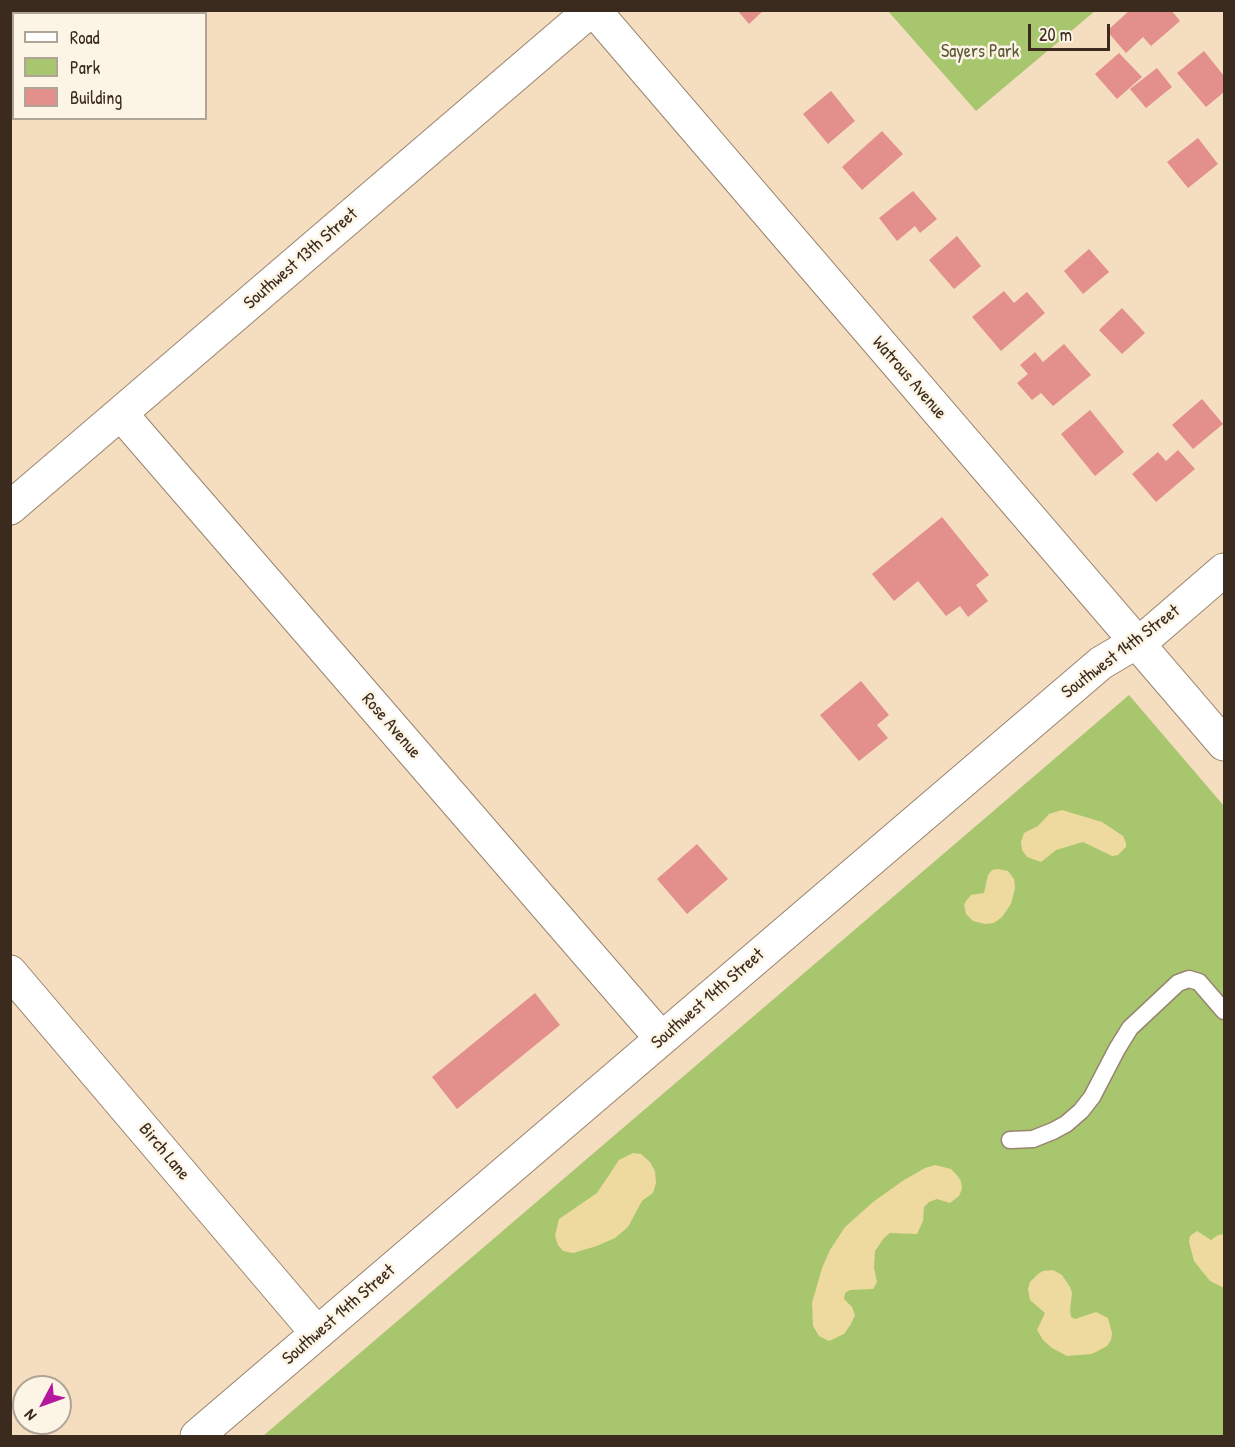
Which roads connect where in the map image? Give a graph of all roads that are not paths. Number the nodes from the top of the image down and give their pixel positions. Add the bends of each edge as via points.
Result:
1 (592, 10) edge
2 (121, 414) junction
3 (10, 508) edge
4 (1224, 570) edge
5 (1136, 643) junction
6 (1224, 744) edge
7 (10, 972) edge
8 (1224, 1011) edge
9 (661, 1038) junction
10 (1010, 1140) dead end
11 (317, 1333) junction
12 (197, 1437) edge

1 - 2 street, Southwest 13th Street
1 - 5 street, Watrous Avenue
2 - 3 street, Southwest 13th Street
2 - 9 street, Rose Avenue
4 - 5 street, Southwest 14th Street
5 - 6 street, Watrous Avenue
5 - 9 street, Southwest 14th Street via 1101,663
7 - 11 street, Birch Lane
8 - 10 lane via 1199,982 1189,979 1178,983 1130,1028 1081,1111 1066,1124 1033,1139
9 - 11 street, Southwest 14th Street
11 - 12 street, Southwest 14th Street

